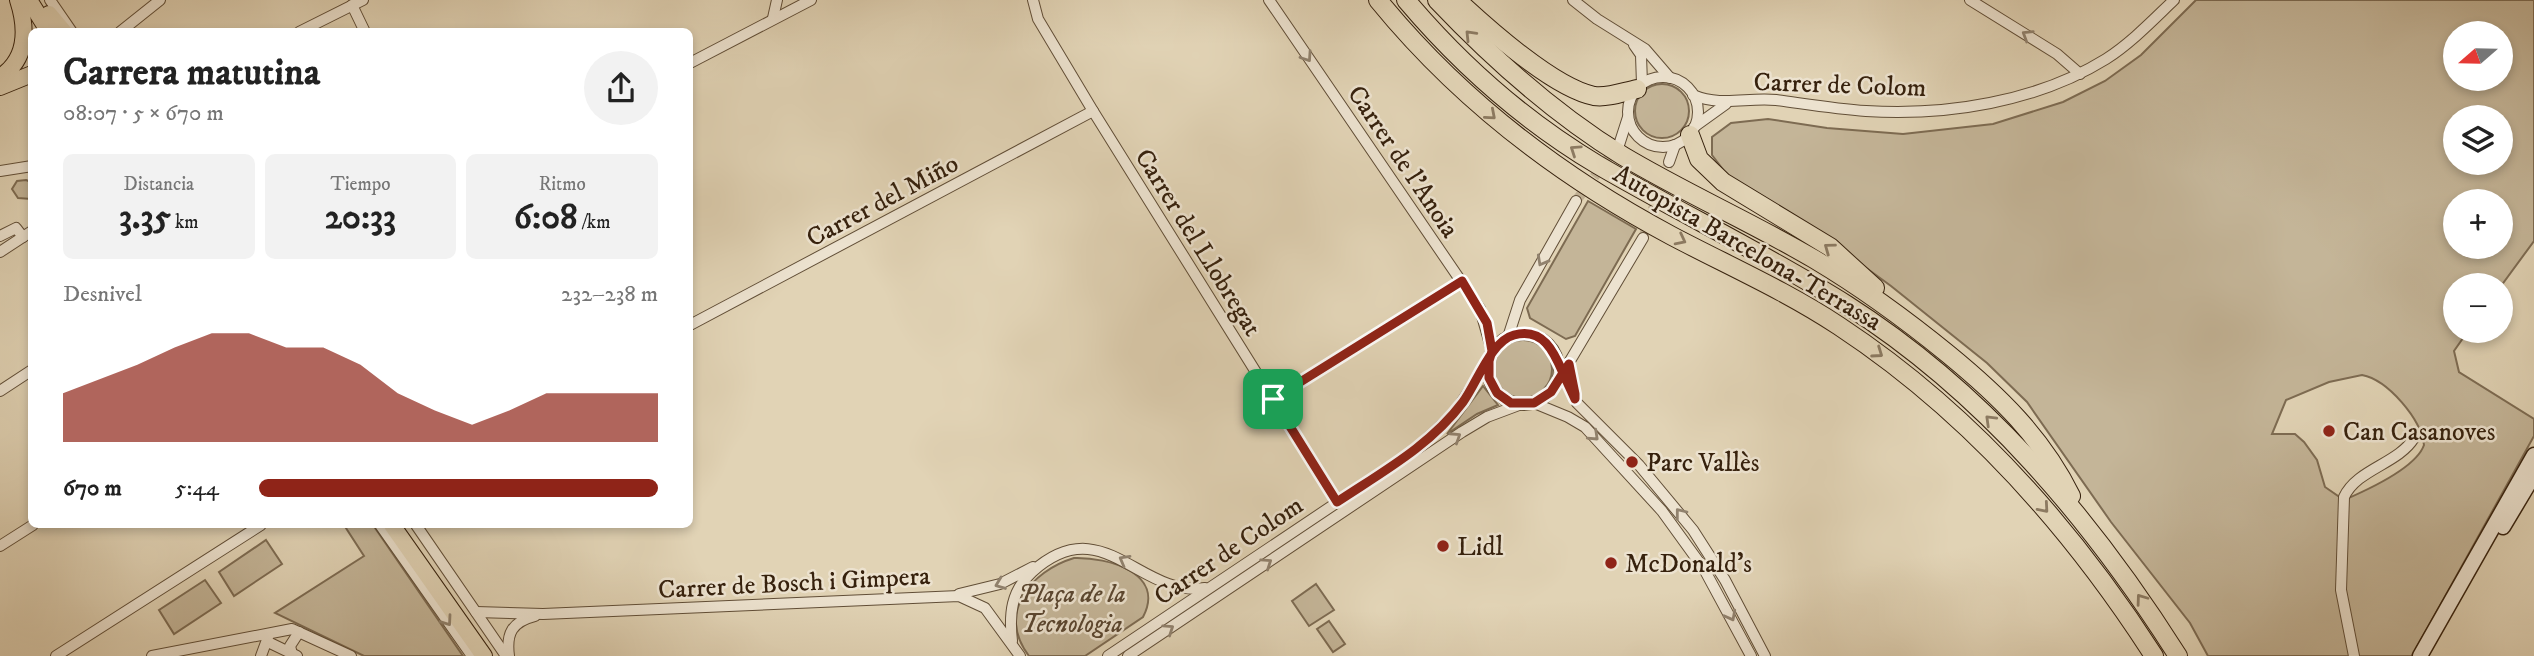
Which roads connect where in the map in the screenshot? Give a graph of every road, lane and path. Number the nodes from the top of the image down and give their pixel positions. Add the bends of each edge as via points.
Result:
1 (19, 0) edge
2 (160, 0) edge
3 (363, 0) edge
4 (777, 0) edge
5 (811, 0) edge
6 (1033, 0) edge
7 (1269, 0) edge
8 (1378, 0) edge
9 (1406, 0) edge
10 (1437, 0) edge
11 (1457, 0) edge
12 (1573, 0) edge
13 (1970, 0) edge
14 (2174, 0) edge
15 (40, 5) edge
16 (352, 5) junction
17 (773, 18) junction
18 (45, 28) edge
19 (55, 28) edge
20 (60, 28) edge
21 (67, 28) edge
22 (125, 28) edge
23 (307, 28) edge
24 (363, 28) edge
25 (1634, 45) junction
26 (693, 61) edge
27 (2080, 74) junction
28 (28, 76) edge
29 (0, 77) edge
30 (1670, 78) junction
31 (0, 87) edge
32 (1639, 87) junction
33 (1693, 96) junction
34 (1726, 104) junction
35 (1093, 111) junction
36 (1628, 117) junction
37 (1686, 136) junction
38 (1619, 145) tunnel mouth
39 (1669, 162) tunnel mouth
40 (28, 167) edge
41 (0, 171) edge
42 (1576, 201) tunnel mouth
43 (27, 234) edge
44 (0, 236) edge
45 (1643, 238) tunnel mouth
46 (0, 252) edge
47 (1462, 281) junction
48 (693, 323) edge
49 (1508, 337) junction
50 (1490, 356) junction
51 (1563, 366) junction
52 (28, 373) edge
53 (1972, 373) junction
54 (0, 391) edge
55 (1273, 399) junction
56 (1534, 403) junction
57 (1519, 405) junction
58 (2414, 438) dead end
59 (2534, 455) edge
60 (2534, 475) edge
61 (1337, 502) junction
62 (2084, 520) junction
63 (28, 528) edge
64 (256, 528) edge
65 (382, 528) edge
66 (394, 528) edge
67 (405, 528) edge
68 (418, 528) edge
69 (0, 547) edge
70 (1043, 563) junction
71 (1209, 588) junction
72 (953, 596) junction
73 (475, 612) junction
74 (543, 614) junction
75 (296, 630) junction
76 (268, 638) junction
77 (1012, 645) junction
78 (72, 651) edge
79 (294, 655) edge
80 (56, 656) edge
81 (152, 656) edge
82 (261, 656) edge
83 (351, 656) edge
84 (472, 656) edge
85 (484, 656) edge
86 (494, 656) edge
87 (507, 656) edge
88 (1020, 656) edge
89 (1108, 656) edge
90 (1128, 656) edge
91 (1751, 656) edge
92 (1765, 656) edge
93 (2154, 656) edge
94 (2178, 656) edge
95 (2354, 656) edge
96 (2420, 656) edge
97 (2429, 656) edge

1 - 29 main road via 22,49
2 - 22 street
3 - 16 street
4 - 17 street
5 - 17 street
6 - 35 street, Carrer del Llobregat via 1038,19
7 -> 47 street, Carrer de l'Anoia
8 -> 93 highway, Autopista Barcelona-Terrassa via 1469,97 1527,144 1671,235 1786,293 1839,326 1935,398 2015,475 2075,544
62 -> 9 highway, Autopista Barcelona-Terrassa via 1993,422 1895,339 1793,272 1596,164 1539,125 1483,80
53 -> 10 highway via 1864,290 1582,129 1480,46
11 - 32 highway via 1556,79 1591,95
12 - 25 street
27 -> 13 street via 2057,54
14 - 27 street, Carrer de Colom via 2118,50
15 - 18 main road
15 - 19 main road
15 - 20 main road
15 - 21 street
16 - 23 street
16 - 24 street
17 - 26 street
25 - 30 street via 1645,49
25 - 32 street via 1640,55
27 - 34 street, Carrer de Colom via 2042,90 1957,108 1869,111 1763,99
28 - 31 main road
30 - 32 street via 1651,79
30 - 33 street
32 - 36 street
33 - 34 street, Carrer de Colom
33 - 37 street via 1697,117
34 - 37 street, Carrer de Colom
35 - 48 street, Carrer del Miño
35 - 55 street, Carrer del Llobregat
36 - 37 street via 1637,135 1655,146
36 - 38 street
37 - 39 street
53 -> 37 highway via 1956,351 1830,247 1716,176
40 - 41 street
42 -> 49 street via 1520,300
43 - 44 street via 16,228
43 - 46 street
45 - 51 street
47 - 50 street, Carrer de l'Anoia via 1485,317
47 - 55 street
49 - 50 street
49 - 51 street via 1528,334 1542,339
50 - 57 street via 1489,378 1497,393
50 - 61 street, Carrer de Colom via 1469,394 1436,433
51 - 56 street via 1556,384
92 -> 51 street via 1693,530 1575,399
52 - 54 street
53 - 62 highway via 2027,426
55 - 61 street, Carrer del Llobregat
56 - 57 street
56 -> 91 street via 1585,427 1662,511 1704,569
90 -> 57 street, Carrer de Colom via 1479,421
58 - 95 street via 2344,497 2341,590
59 - 96 main road
60 - 97 main road
61 - 71 street, Carrer de Colom
94 -> 62 highway, Autopista Barcelona-Terrassa
63 - 69 street
64 - 78 street
65 -> 84 street
66 - 85 main road
67 - 86 main road
68 - 73 street
71 -> 70 street via 1189,591 1166,586 1124,559 1100,551 1068,551
70 -> 72 street via 1000,584
70 - 77 street via 1022,582 1014,599
71 - 89 street, Carrer de Colom
72 - 74 street, Carrer de Bosch i Gimpera
72 - 77 street, Carrer de Bosch i Gimpera via 968,597 985,607
73 - 74 street, Carrer de Bosch i Gimpera
73 - 87 street
74 - 87 street, Carrer de Bosch i Gimpera via 513,626
75 - 76 street
75 - 79 street via 290,646
75 - 83 street
76 - 79 street
76 - 81 street
76 - 82 street
77 - 88 street, Carrer de Bosch i Gimpera
78 - 80 street

